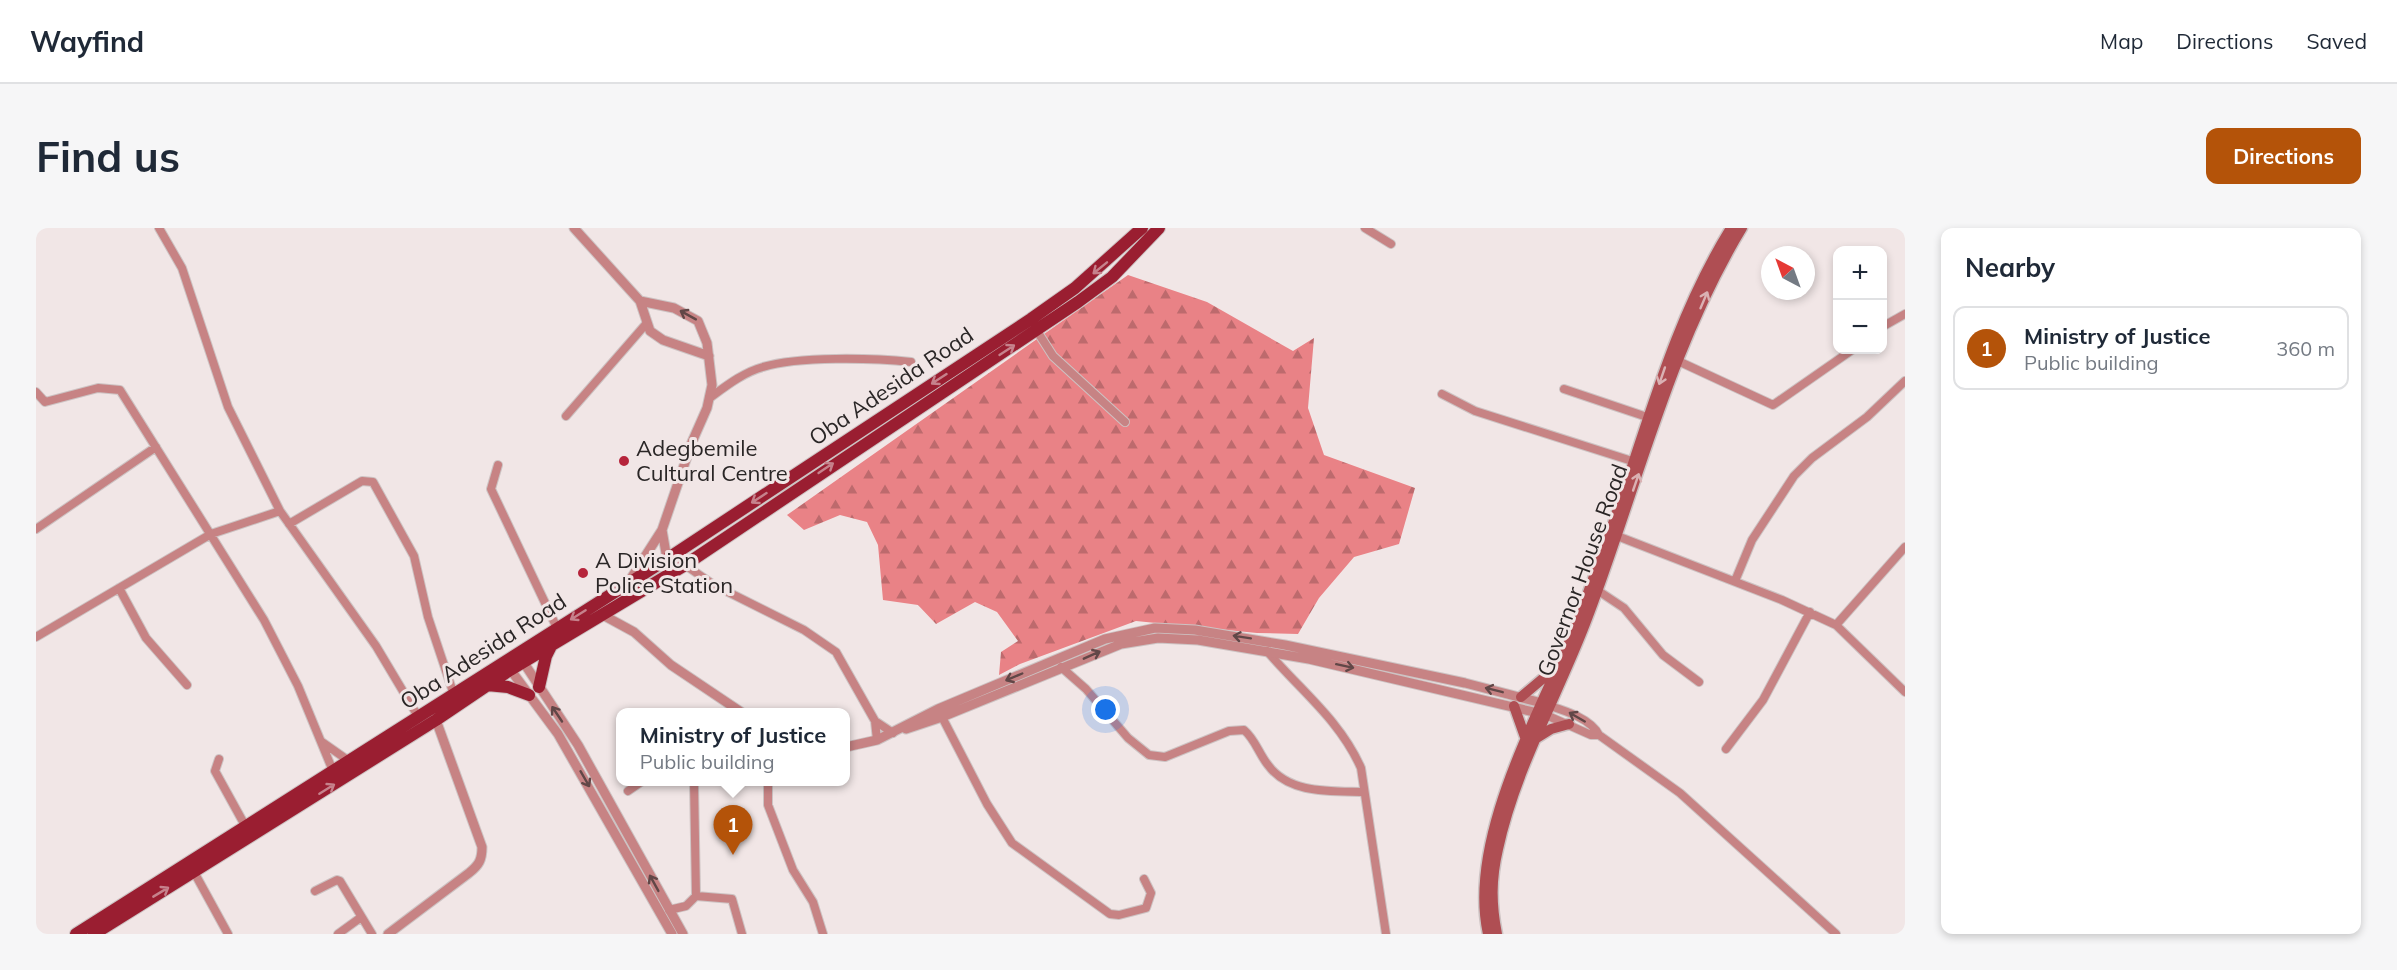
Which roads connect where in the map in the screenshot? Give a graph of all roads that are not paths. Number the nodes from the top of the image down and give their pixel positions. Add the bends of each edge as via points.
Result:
1 (159, 228) edge
2 (573, 228) edge
3 (1142, 228) edge
4 (1159, 228) edge
5 (1365, 228) edge
6 (1731, 228) edge
7 (1742, 228) edge
8 (1390, 244) dead end
9 (640, 301) junction
10 (1905, 314) edge
11 (646, 324) junction
12 (1887, 324) edge
13 (1037, 331) junction
14 (1846, 354) edge
15 (709, 356) junction
16 (1678, 361) junction
17 (911, 362) dead end
18 (1905, 381) edge
19 (1564, 389) dead end
20 (36, 392) edge
21 (1442, 394) dead end
22 (711, 397) junction
23 (566, 416) dead end
24 (1647, 417) junction
25 (1125, 422) dead end
26 (156, 447) junction
27 (1632, 461) junction
28 (498, 465) dead end
29 (280, 511) junction
30 (289, 524) junction
31 (36, 529) edge
32 (662, 530) junction
33 (212, 534) junction
34 (1614, 534) junction
35 (1905, 547) edge
36 (672, 556) junction
37 (685, 565) junction
38 (1735, 581) junction
39 (628, 583) junction
40 (119, 588) junction
41 (1598, 590) junction
42 (1810, 612) junction
43 (601, 614) junction
44 (1836, 625) junction
45 (557, 628) junction
46 (36, 637) edge
47 (552, 644) junction
48 (1266, 650) junction
49 (520, 658) junction
50 (507, 665) junction
51 (1061, 667) junction
52 (1556, 668) junction
53 (1699, 682) dead end
54 (187, 685) dead end
55 (487, 685) junction
56 (534, 691) junction
57 (1905, 692) edge
58 (454, 695) junction
59 (1521, 697) junction
60 (1514, 706) junction
61 (734, 708) edge
62 (1543, 709) junction
63 (942, 717) junction
64 (419, 718) junction
65 (436, 720) junction
66 (875, 721) junction
67 (1569, 724) junction
68 (897, 731) junction
69 (1599, 735) junction
70 (1530, 738) junction
71 (877, 740) junction
72 (321, 742) junction
73 (850, 746) edge
74 (1726, 749) dead end
75 (219, 759) dead end
76 (350, 762) junction
77 (333, 771) junction
78 (635, 786) edge
79 (694, 786) edge
80 (768, 786) edge
81 (628, 791) dead end
82 (1364, 792) junction
83 (248, 831) junction
84 (194, 872) junction
85 (1144, 879) dead end
86 (315, 891) dead end
87 (696, 896) junction
88 (669, 910) junction
89 (360, 918) junction
90 (98, 933) edge
91 (76, 934) edge
92 (228, 934) edge
93 (338, 934) edge
94 (372, 934) edge
95 (388, 934) edge
96 (672, 934) edge
97 (683, 934) edge
98 (742, 934) edge
99 (823, 934) edge
100 (1386, 934) edge
101 (1488, 934) edge
102 (1497, 934) edge
103 (1836, 934) edge

1 - 29 street via 182,268 228,407
2 - 9 street
3 -> 36 main road, Oba Adesida Road via 1112,258 1048,307
4 - 13 main road, Oba Adesida Road via 1112,277
5 - 8 street
6 -> 24 main road, Governor House Road via 1702,278
16 -> 7 main road, Governor House Road via 1715,273
9 - 11 street
15 -> 9 street via 703,328 694,317
10 - 12 street
11 - 15 street via 657,337
11 - 23 street
13 - 25 street via 1053,357
37 -> 13 main road, Oba Adesida Road
14 - 16 street via 1773,405
15 - 22 street
34 -> 16 main road, Governor House Road
17 - 22 street via 879,359 762,367
18 - 38 street via 1794,476 1752,540
19 - 24 street
20 - 26 street via 45,402 98,388 120,390
21 - 27 street via 1475,411
22 - 32 street
24 - 27 main road, Governor House Road
26 - 31 street
26 - 33 street
27 - 34 main road, Governor House Road
28 - 45 street via 491,489
29 - 30 street
29 - 33 street
30 - 58 street via 362,481 373,482 414,556 428,617
30 - 64 street via 376,646
32 - 36 street
32 - 39 street
33 - 40 street
33 - 72 street via 281,652
34 - 38 street
34 - 41 main road, Governor House Road
34 - 52 main road, Governor House Road
35 - 44 street
36 - 37 street
36 - 39 main road, Oba Adesida Road
37 - 43 main road, Oba Adesida Road
37 - 66 street via 714,585 829,645
38 - 42 street
39 -> 45 main road, Oba Adesida Road
40 - 46 street
40 - 54 street via 147,638
41 - 53 street via 1624,608 1663,655
41 - 62 main road, Governor House Road
42 - 44 street
42 - 74 street via 1763,700
43 - 47 main road, Oba Adesida Road
43 - 61 street via 634,632 671,665
44 - 57 street
45 - 49 main road, Oba Adesida Road
47 - 49 main road, Oba Adesida Road
47 - 56 main road
51 -> 48 street via 1142,639 1198,640
48 -> 60 street
48 - 82 street via 1325,711 1350,744 1361,768
49 - 50 main road, Oba Adesida Road
49 - 56 street
50 - 55 main road, Oba Adesida Road
50 - 56 street
50 - 58 main road, Oba Adesida Road
51 - 63 street
51 - 82 street via 1149,755 1165,757 1229,731 1244,730 1282,781 1321,791
52 - 59 main road
52 - 62 main road, Governor House Road
55 - 56 main road
55 - 65 main road, Oba Adesida Road
88 -> 56 street via 578,745
56 -> 96 street
58 - 64 main road, Oba Adesida Road
59 - 62 street
59 -> 68 street via 1285,645 1155,627 1105,639 938,709
60 - 62 street
60 - 70 main road
62 - 67 street
69 -> 62 street via 1579,717
62 - 70 main road, Governor House Road
63 - 68 street
63 - 85 street via 1012,843 1110,914 1146,908 1151,893
64 - 76 main road, Oba Adesida Road
83 -> 65 main road, Oba Adesida Road
65 - 95 street via 482,856 470,873
66 - 68 street
66 - 71 street
67 - 69 street
67 - 70 main road
68 - 71 street
69 - 103 street via 1680,794
70 - 101 main road, Governor House Road via 1504,795 1484,876 1482,900
70 - 102 main road, Governor House Road via 1498,848 1491,893
71 - 73 street
72 - 76 street
72 - 77 street
75 - 83 street via 215,771
76 - 77 main road, Oba Adesida Road
77 - 83 main road, Oba Adesida Road
78 - 81 street
79 - 87 street
80 - 99 street via 768,805 793,870 813,902
82 - 100 street
83 - 84 main road, Oba Adesida Road
83 - 91 main road, Oba Adesida Road
90 -> 84 main road, Oba Adesida Road
84 - 92 street
86 - 89 street via 339,879
87 - 88 street via 686,906
87 - 98 street via 732,899
88 - 97 street
89 - 93 street
89 - 94 street

